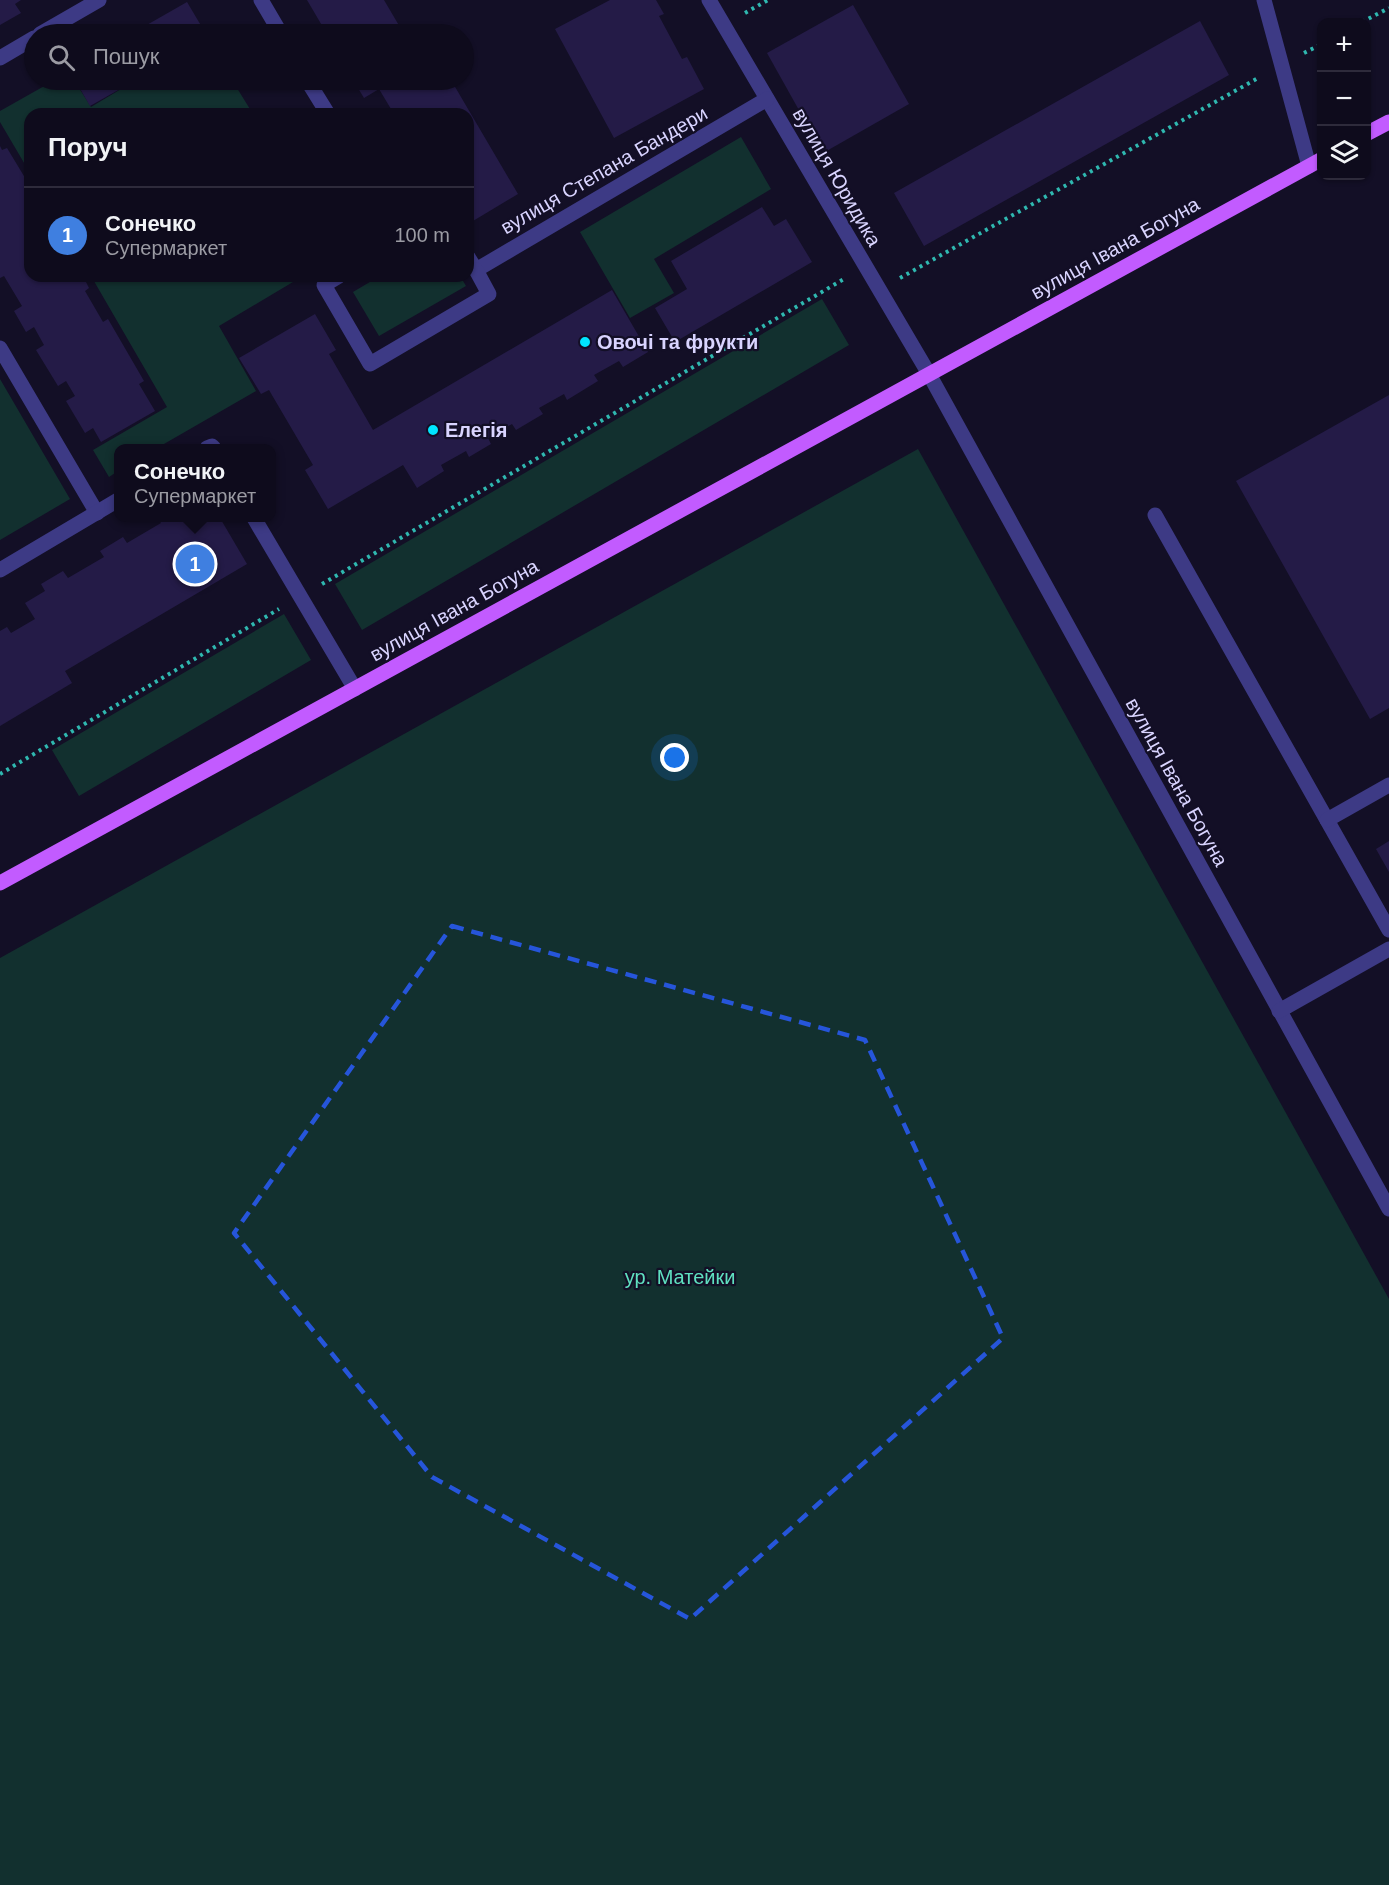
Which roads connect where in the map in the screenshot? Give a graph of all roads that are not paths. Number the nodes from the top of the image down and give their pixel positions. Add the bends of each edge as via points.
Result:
1 (99, 0) edge
2 (261, 0) edge
3 (709, 0) edge
4 (1264, 0) edge
5 (57, 24) edge
6 (275, 24) edge
7 (24, 44) edge
8 (0, 58) edge
9 (314, 90) edge
10 (767, 99) junction
11 (324, 108) edge
12 (1389, 122) edge
13 (1371, 131) edge
14 (1315, 162) edge
15 (474, 262) edge
16 (474, 267) edge
17 (329, 282) edge
18 (0, 348) edge
19 (929, 374) junction
20 (114, 503) edge
21 (97, 513) junction
22 (1155, 515) dead end
23 (256, 522) edge
24 (0, 570) edge
25 (355, 689) junction
26 (1389, 785) edge
27 (1327, 820) junction
28 (0, 883) edge
29 (1389, 930) edge
30 (1389, 949) edge
31 (1279, 1011) junction
32 (1389, 1209) edge

1 - 5 street
2 - 6 street
3 - 10 street, вулиця Юридика
4 - 14 street
7 - 8 street
9 - 11 street
10 - 15 street, вулиця Степана Бандери
10 - 19 street, вулиця Юридика
12 - 13 main road
14 - 19 main road, вулиця Івана Богуна
16 - 17 street via 489,294 370,364 324,285
18 - 21 street
19 - 25 main road, вулиця Івана Богуна
19 - 31 street, вулиця Івана Богуна
20 - 21 street
21 - 24 street
22 - 27 street
23 - 25 street
25 - 28 main road, вулиця Івана Богуна
26 - 27 street
27 - 29 street
30 - 31 street
31 - 32 street, вулиця Івана Богуна

